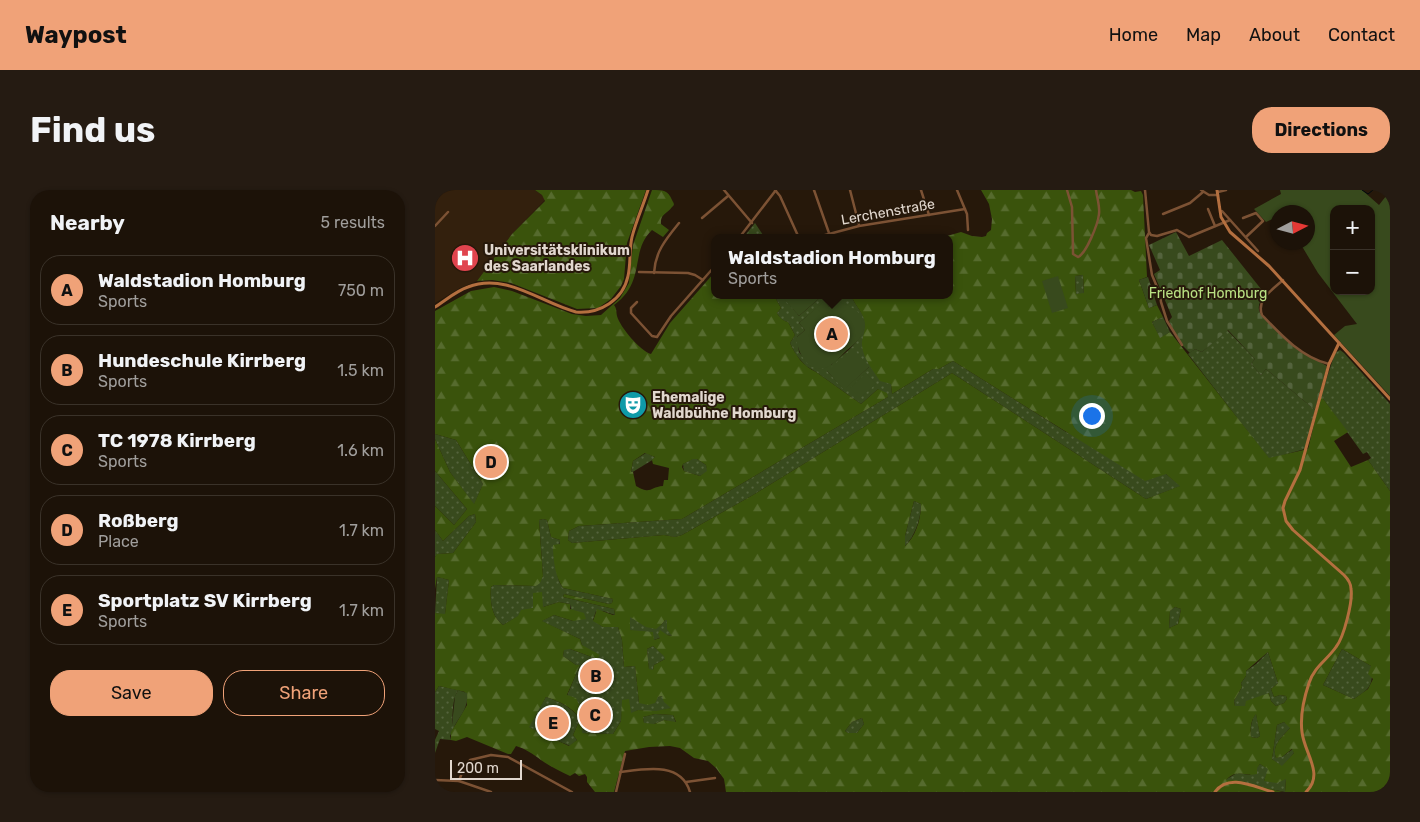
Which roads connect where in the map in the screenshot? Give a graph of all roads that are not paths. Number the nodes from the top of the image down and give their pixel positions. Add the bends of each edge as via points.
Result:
1 (648, 190) edge
2 (724, 190) edge
3 (775, 190) edge
4 (815, 190) edge
5 (850, 190) edge
6 (921, 190) edge
7 (957, 190) edge
8 (1067, 190) edge
9 (1096, 190) edge
10 (1145, 190) edge
11 (1226, 190) edge
12 (1202, 191) edge
13 (1218, 192) edge
14 (728, 196) junction
15 (965, 209) junction
16 (1208, 210) dead end
17 (1222, 211) dead end
18 (448, 212) dead end
19 (1163, 214) dead end
20 (929, 215) junction
21 (703, 218) dead end
22 (1243, 218) dead end
23 (1230, 220) junction
24 (679, 223) dead end
25 (752, 223) junction
26 (1223, 223) junction
27 (435, 226) edge
28 (859, 226) junction
29 (1215, 226) junction
30 (968, 230) dead end
31 (829, 233) junction
32 (1149, 233) junction
33 (742, 234) edge
34 (797, 234) edge
35 (826, 234) edge
36 (1246, 238) junction
37 (1251, 246) junction
38 (1258, 251) dead end
39 (711, 271) edge
40 (639, 272) dead end
41 (653, 273) junction
42 (703, 280) junction
43 (1283, 280) junction
44 (637, 302) dead end
45 (435, 307) edge
46 (1339, 343) junction
47 (1182, 345) dead end
48 (1329, 364) junction
49 (1390, 399) edge
50 (625, 754) dead end
51 (620, 772) junction
52 (715, 778) dead end
53 (435, 780) edge
54 (459, 781) junction
55 (686, 782) junction
56 (491, 792) edge
57 (572, 792) edge
58 (616, 792) edge
59 (690, 792) edge
60 (1215, 792) edge
61 (1273, 792) edge
62 (1306, 792) edge

1 - 45 main road via 632,238 627,281 618,296 599,310 577,312 511,286 491,283 468,287
2 - 14 street
3 - 25 street
3 - 34 street
4 - 31 street
5 - 28 street
6 - 20 street
7 - 15 street
8 - 9 street via 1072,207 1073,254 1078,257 1084,252 1099,218
10 - 32 street
11 - 13 street
12 - 13 street via 1209,195
12 - 19 street via 1190,203
13 - 26 main road
14 - 21 street
14 - 25 street
15 - 20 street, Lerchenstraße
15 - 30 street
16 - 29 street
17 - 23 street
18 - 27 street
20 - 28 street, Lerchenstraße
22 - 36 street via 1256,213 1263,221
23 - 26 street
23 - 36 street
24 - 41 street via 660,248
25 - 33 street
26 - 29 street
26 - 37 main road via 1230,232
28 - 31 street, Lerchenstraße
29 - 32 street via 1189,237 1177,230 1157,236
31 - 35 street, Lerchenstraße
32 - 47 street via 1146,238 1152,275 1167,321
36 - 37 street
37 - 38 street
37 - 43 main road
39 - 42 street
40 - 41 street
41 - 42 street via 688,273
42 - 44 street via 657,337 652,336 631,313
43 - 46 main road
43 - 48 street via 1261,303 1262,314 1296,348
46 - 48 main road
46 - 49 main road
48 - 62 main road via 1300,470 1283,511 1297,535 1351,585 1340,641 1309,681 1302,730 1315,775
50 - 51 street
51 - 55 street via 662,769 674,772
51 - 58 street
52 - 55 street
53 - 54 street
54 - 56 street
54 - 57 street via 467,762 491,755 508,757
55 - 59 street
60 - 61 main road via 1224,783 1233,782

